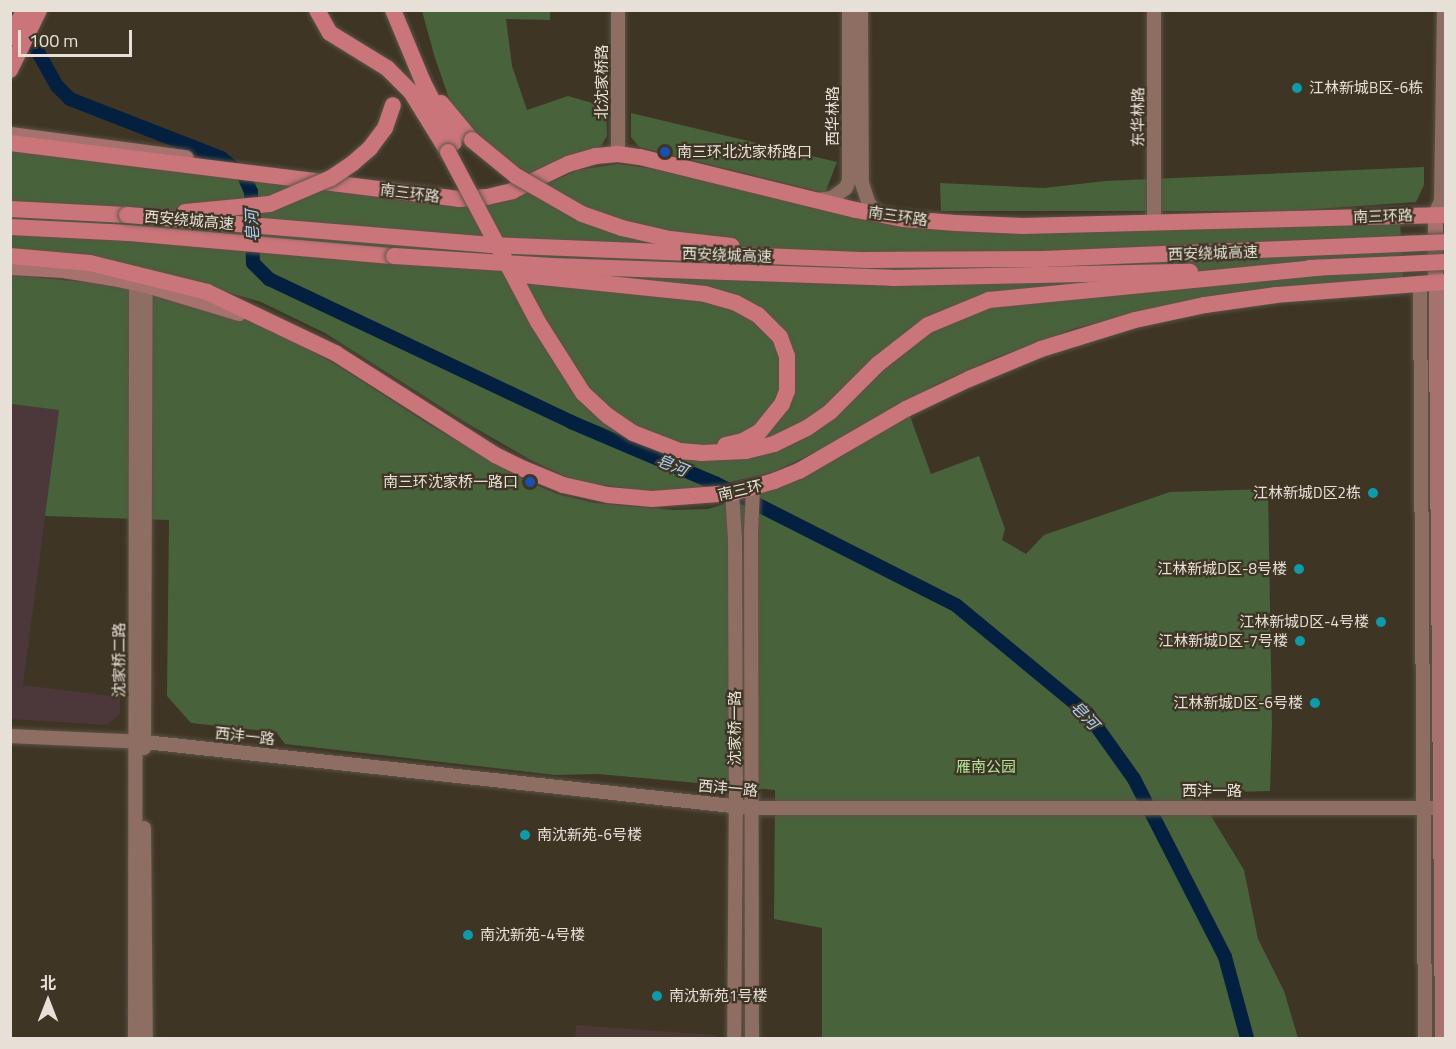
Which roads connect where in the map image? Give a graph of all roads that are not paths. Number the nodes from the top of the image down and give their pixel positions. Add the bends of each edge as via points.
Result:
1 (317, 10) edge
2 (393, 10) edge
3 (618, 10) edge
4 (849, 10) edge
5 (861, 10) edge
6 (1154, 10) edge
7 (1444, 10) edge
8 (33, 13) edge
9 (15, 39) edge
10 (387, 68) junction
11 (10, 70) edge
12 (423, 82) junction
13 (10, 134) edge
14 (10, 143) edge
15 (452, 150) junction
16 (618, 154) junction
17 (365, 187) junction
18 (816, 200) junction
19 (10, 209) edge
20 (879, 214) junction
21 (127, 215) junction
22 (1440, 215) edge
23 (1154, 223) junction
24 (10, 227) edge
25 (1446, 242) edge
26 (394, 255) junction
27 (10, 256) edge
28 (867, 260) junction
29 (1446, 262) edge
30 (10, 267) edge
31 (1318, 268) junction
32 (142, 281) junction
33 (1433, 283) edge
34 (753, 489) junction
35 (732, 493) junction
36 (10, 736) edge
37 (10, 744) edge
38 (140, 746) junction
39 (735, 810) junction
40 (752, 812) junction
41 (1423, 812) junction
42 (1444, 812) edge
43 (135, 1038) edge
44 (146, 1038) edge
45 (734, 1038) edge
46 (752, 1038) edge
47 (1425, 1038) edge
48 (1442, 1038) edge

1 - 10 highway via 330,33
2 - 12 highway
3 - 16 main road, 北沈家桥路
4 - 18 main road, 西华林路 via 849,180 846,188 832,198
5 - 20 main road, 西华林路 via 862,183 869,204
6 - 23 main road, 东华林路
7 - 22 main road
8 - 9 highway
8 - 9 highway
9 - 11 highway
10 - 15 highway via 411,92
10 - 21 highway, bridge via 393,105 385,128 353,163 331,178 288,198 238,208
12 - 15 highway
12 - 28 highway, bridge via 472,140 516,176 582,214 670,239
13 - 17 main road, 南三环路 via 257,166
14 - 17 highway, 南三环路, bridge
15 - 26 highway, bridge via 508,243 519,263 524,274 530,284 540,304 572,360 595,392 621,414 668,438 727,445 759,432 783,404 789,373 780,337 758,315 736,303 705,294 553,279 530,276 519,274 507,273
15 - 31 highway, bridge via 538,322 583,393 633,433 690,452 746,451 774,444 807,428 928,324 989,300
16 - 17 highway, 南三环路 via 568,164 512,191 487,197 459,199
16 - 18 highway, 南三环路
18 - 20 highway, 南三环路
19 - 21 highway, 西安绕城高速
20 - 23 highway, 南三环路 via 925,221 1023,226
21 - 28 highway, 西安绕城高速, bridge via 490,245
22 - 23 highway, 南三环路
22 - 33 main road
24 - 26 highway, 西安绕城高速
25 - 28 highway, 西安绕城高速, bridge via 1043,259
26 - 31 highway, 西安绕城高速, bridge via 563,267 892,278
27 - 32 highway via 90,263
29 - 31 highway, 西安绕城高速, bridge
30 - 32 main road
32 - 35 highway, 南三环 via 207,292 288,328 335,353 495,455 563,485 652,499
32 - 38 main road, 沈家桥二路
33 - 34 highway, 南三环 via 1231,301 1083,335 969,379 808,466
33 - 41 main road
33 - 42 main road
34 - 35 highway, 南三环
34 - 40 main road, 沈家桥一路
35 - 39 main road, 沈家桥一路
36 - 38 main road, 西沣一路
37 - 38 main road, 西沣一路
38 - 39 main road, 西沣一路
38 - 43 main road, 沈家桥二路
38 - 44 main road, 沈家桥二路
39 - 40 main road, 西沣一路
39 - 45 main road, 沈家桥一路
40 - 41 main road, 西沣一路
40 - 46 main road, 沈家桥一路
41 - 42 main road, 西沣一路
41 - 47 main road
42 - 48 main road

